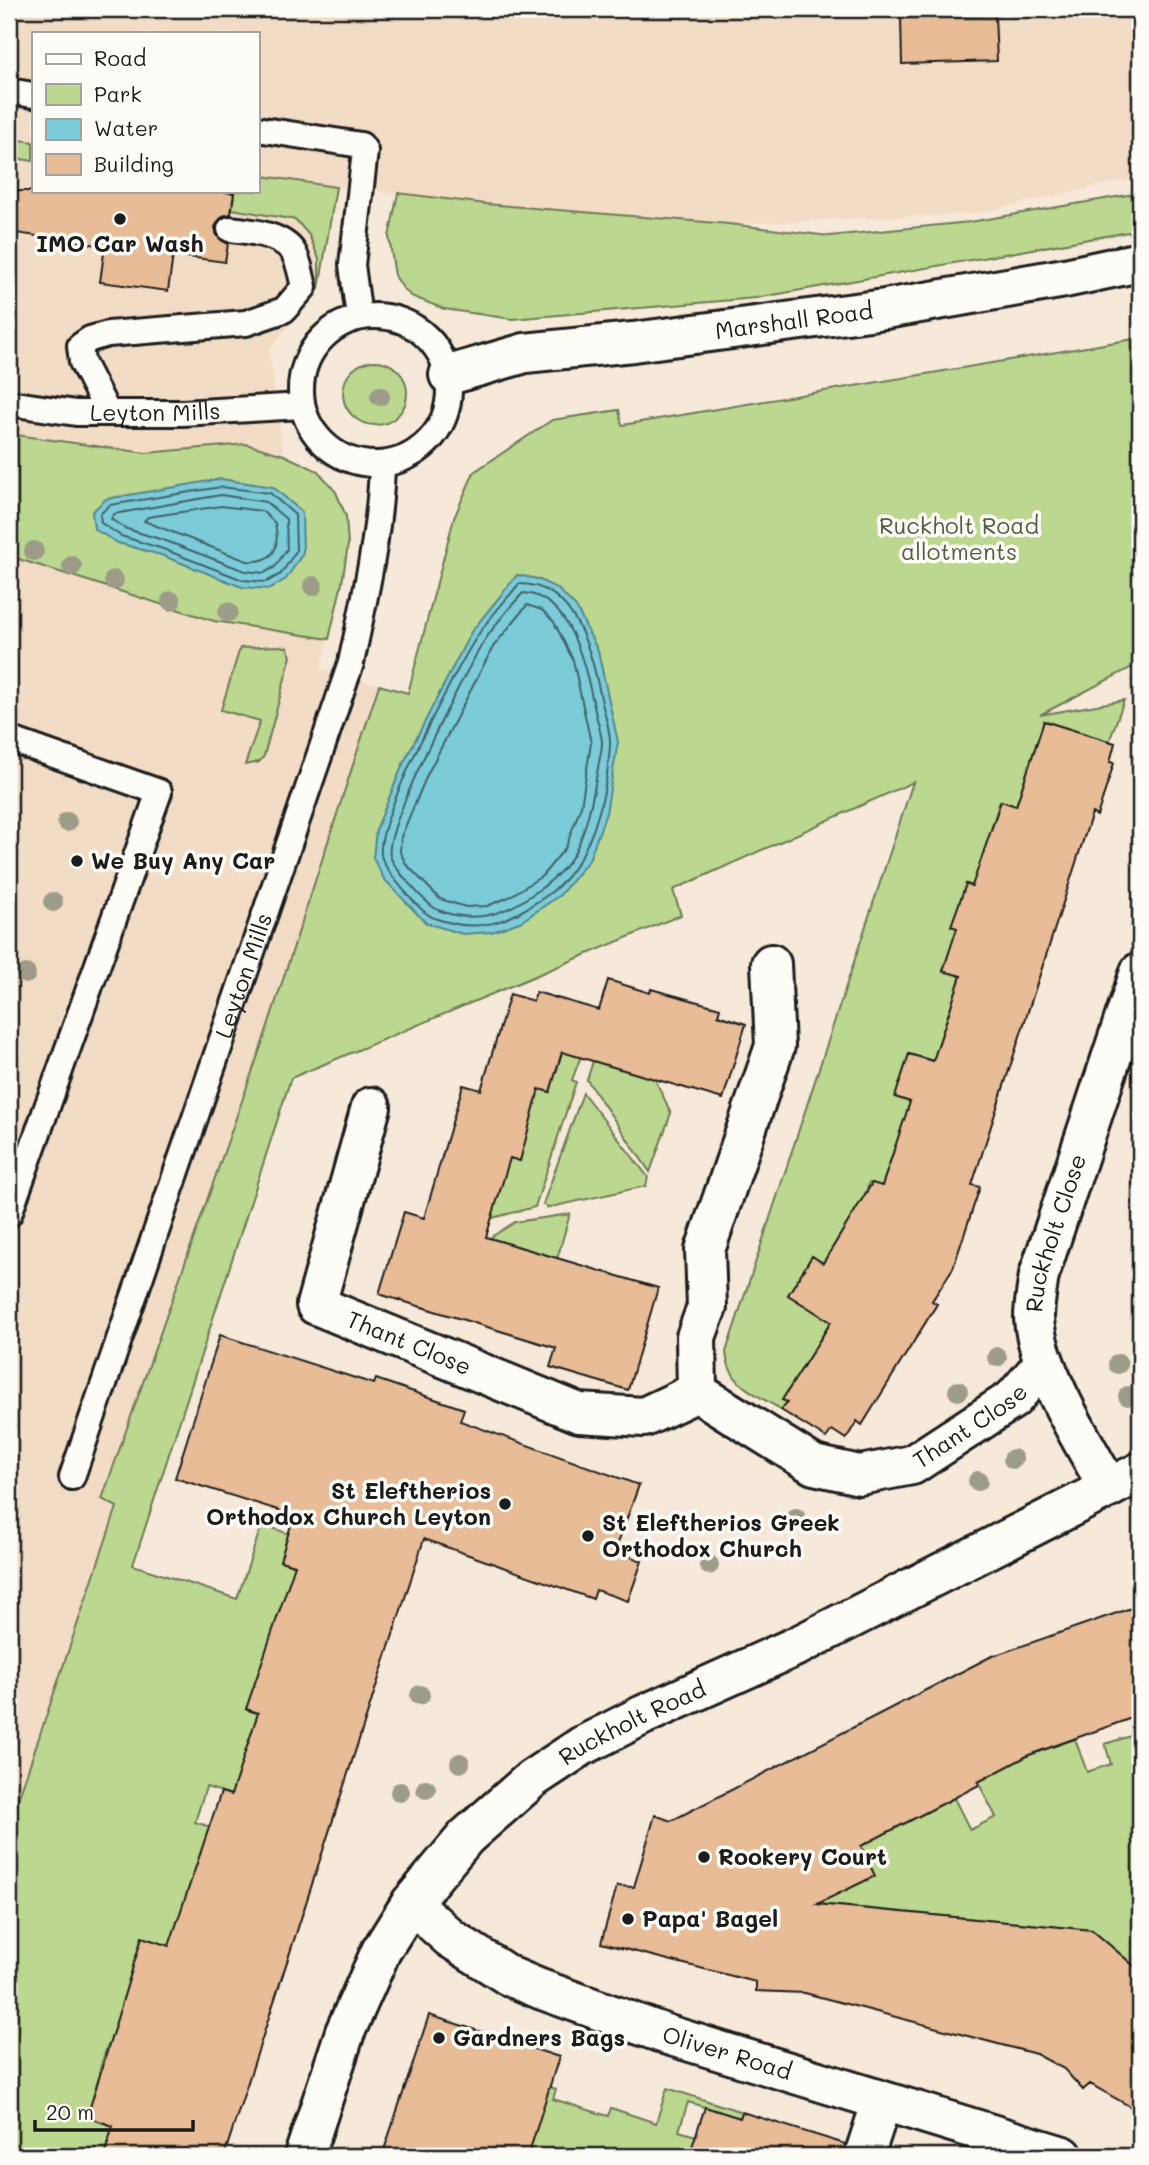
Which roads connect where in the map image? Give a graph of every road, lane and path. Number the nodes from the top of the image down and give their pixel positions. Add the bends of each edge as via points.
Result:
1 (9, 91) edge
2 (32, 95) edge
3 (259, 129) edge
4 (230, 229) dead end
5 (1140, 262) edge
6 (359, 317) junction
7 (449, 375) junction
8 (9, 403) edge
9 (302, 405) junction
10 (107, 413) junction
11 (382, 465) junction
12 (9, 739) edge
13 (771, 964) dead end
14 (1140, 972) edge
15 (371, 1107) dead end
16 (9, 1214) edge
17 (1044, 1363) junction
18 (697, 1392) junction
19 (72, 1476) dead end
20 (1125, 1480) edge
21 (411, 1903) junction
22 (882, 2101) junction
23 (304, 2156) edge
24 (864, 2156) edge
25 (1063, 2156) edge

1 - 2 lane
3 - 6 lane via 360,145 365,151 352,265
4 - 10 lane via 271,237 291,249 304,287 284,310 246,323 90,339 80,346 82,362
5 - 7 street, Marshall Road via 884,309 525,353
6 - 7 lane via 399,319 421,331 439,350
6 - 9 lane via 338,325 312,350 301,377
7 - 11 lane via 449,405 434,438 412,456
8 - 10 lane, Leyton Mills
9 - 10 lane, Leyton Mills
9 - 11 lane via 310,429 330,450 357,463
11 - 19 lane, Leyton Mills via 370,571 351,663
12 - 16 lane via 159,792
13 - 18 street via 775,1046 705,1250 707,1307 696,1337
14 - 17 street, Ruckholt Close via 1039,1275 1034,1319
15 - 18 street, Thant Close via 316,1305 579,1413 644,1417
17 - 18 street, Thant Close via 1013,1399 912,1465 860,1475 814,1465
17 - 20 street, Ruckholt Close via 1079,1434
20 - 21 street, Ruckholt Road via 799,1645 582,1746 532,1779 466,1837
21 - 22 street, Oliver Road via 450,1938 509,1976 668,2035
21 - 23 street, Ruckholt Road via 381,1951 355,2007
22 - 24 street
22 - 25 street, Oliver Road

